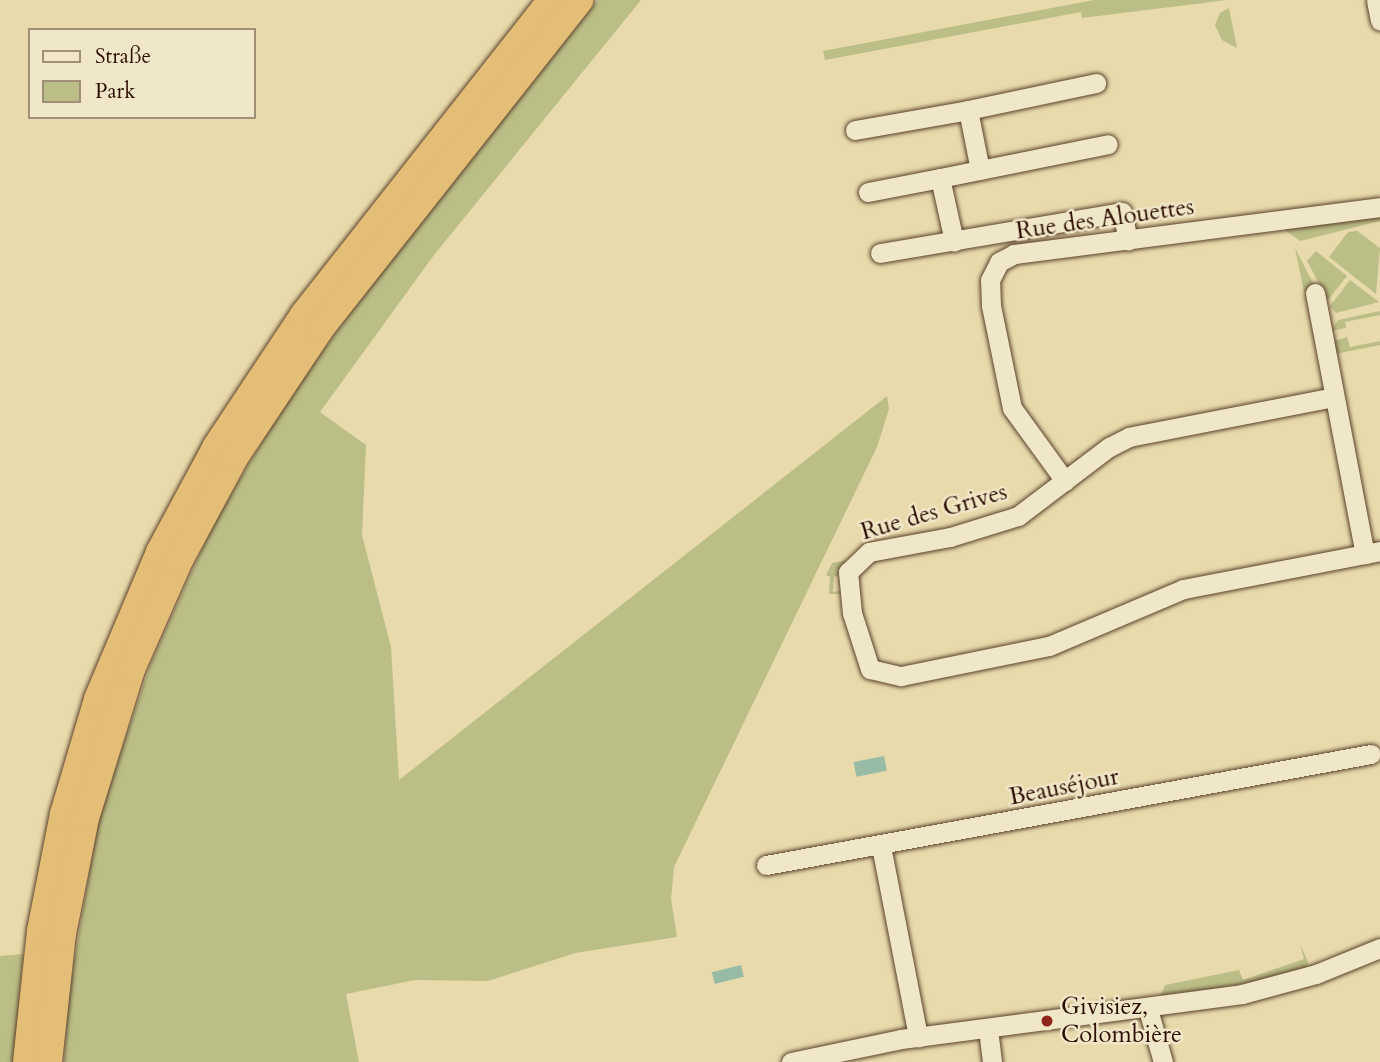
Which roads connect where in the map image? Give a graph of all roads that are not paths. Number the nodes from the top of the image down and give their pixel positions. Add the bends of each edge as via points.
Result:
1 (552, 0) edge
2 (579, 0) edge
3 (1376, 0) edge
4 (1380, 21) edge
5 (1096, 83) dead end
6 (968, 110) junction
7 (855, 130) dead end
8 (1108, 144) dead end
9 (980, 170) junction
10 (940, 178) junction
11 (868, 192) dead end
12 (1380, 207) edge
13 (1128, 240) junction
14 (954, 241) junction
15 (880, 253) dead end
16 (1315, 293) dead end
17 (1334, 397) junction
18 (1065, 481) junction
19 (1372, 552) edge
20 (1371, 754) dead end
21 (881, 846) junction
22 (766, 866) dead end
23 (1380, 948) edge
24 (1148, 1009) junction
25 (988, 1029) junction
26 (918, 1037) junction
27 (799, 1061) edge
28 (27, 1062) edge
29 (48, 1062) edge
30 (992, 1062) edge
31 (1163, 1062) edge

1 - 28 highway via 304,315 224,435 160,552 98,699 64,814 41,931
2 - 29 highway via 321,327 235,456 179,560 131,669 85,818 62,934
3 - 4 street
5 - 6 street
6 - 7 street
6 - 9 street
8 - 9 street
9 - 10 street
10 - 11 street
10 - 14 street
12 - 13 street, Rue des Alouettes
13 - 14 street via 1122,212
13 - 18 street, Rue des Alouettes via 1014,254 999,262 990,280 1012,408
14 - 15 street
16 - 17 street
17 - 18 street, Rue des Grives via 1129,437
17 - 19 street
18 - 19 street, Rue des Grives via 1018,516 869,552 855,560 848,572 848,588 860,647 870,668 901,676 1049,646 1183,589
20 - 21 street, Beauséjour
21 - 22 street, Beauséjour
21 - 26 street
23 - 24 street via 1287,984
24 - 25 street
24 - 31 street
25 - 26 street
25 - 30 street
26 - 27 street

